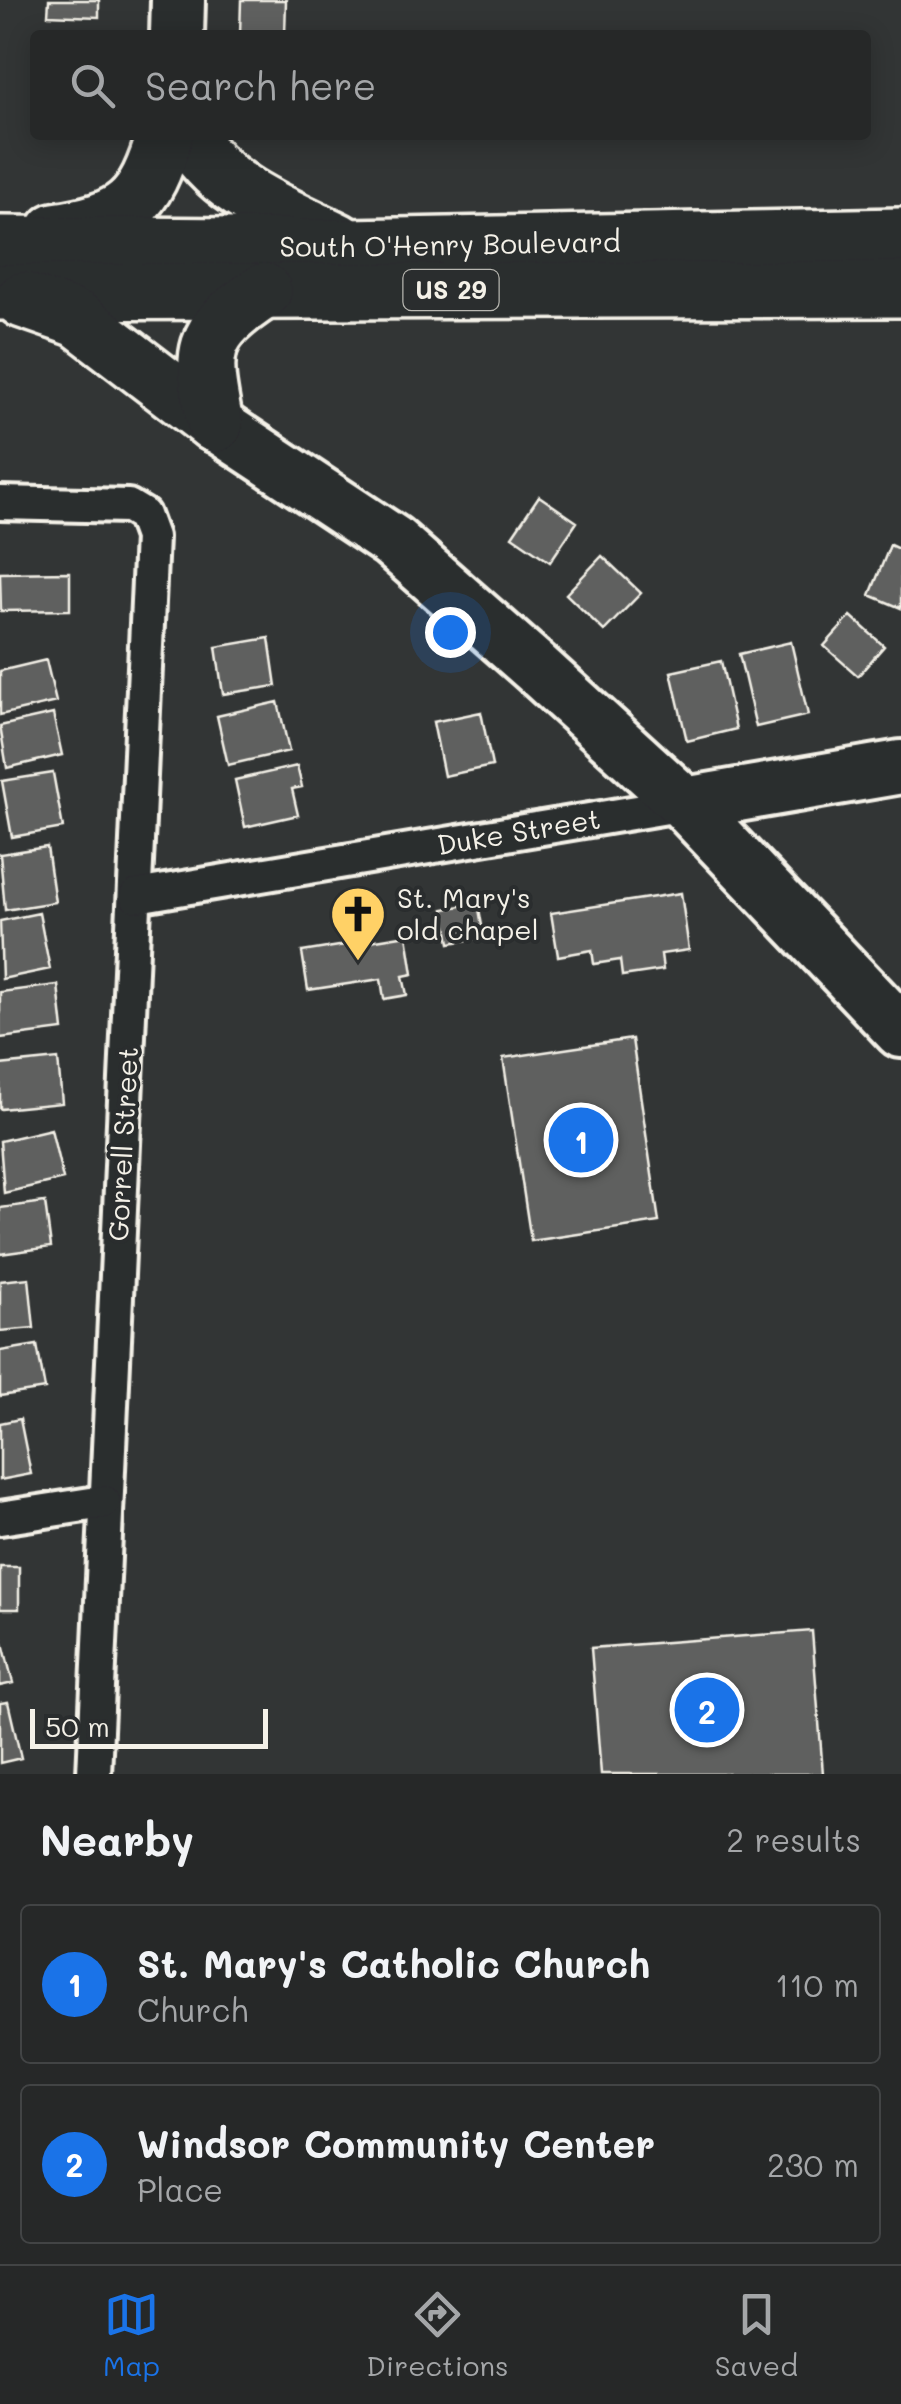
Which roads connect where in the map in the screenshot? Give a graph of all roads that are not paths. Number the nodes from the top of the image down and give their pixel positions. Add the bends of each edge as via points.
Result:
1 (178, 0) edge
2 (177, 30) edge
3 (163, 140) edge
4 (192, 140) edge
5 (901, 236) edge
6 (349, 247) junction
7 (0, 267) edge
8 (901, 289) edge
9 (264, 291) junction
10 (216, 424) junction
11 (0, 503) edge
12 (901, 767) edge
13 (686, 804) junction
14 (136, 896) junction
15 (901, 1031) edge
16 (104, 1502) junction
17 (0, 1518) edge
18 (94, 1774) edge

1 - 2 main road
3 - 7 highway via 146,192 101,224
4 - 6 highway via 217,172 258,201
5 - 6 highway, South O'Henry Boulevard / US 29
6 - 7 highway, South O'Henry Boulevard / US 29
7 - 9 highway, South O'Henry Boulevard / US 29
7 - 10 highway
8 - 9 highway, South O'Henry Boulevard / US 29
9 - 10 highway via 231,312 203,363
10 - 13 main road via 392,542
11 - 14 street, Gorrell Street via 128,506 143,515 151,537
12 - 13 main road, Duke Street
13 - 14 street, Duke Street
13 - 15 main road
14 - 16 street, Gorrell Street
16 - 17 street
16 - 18 street, Gorrell Street

